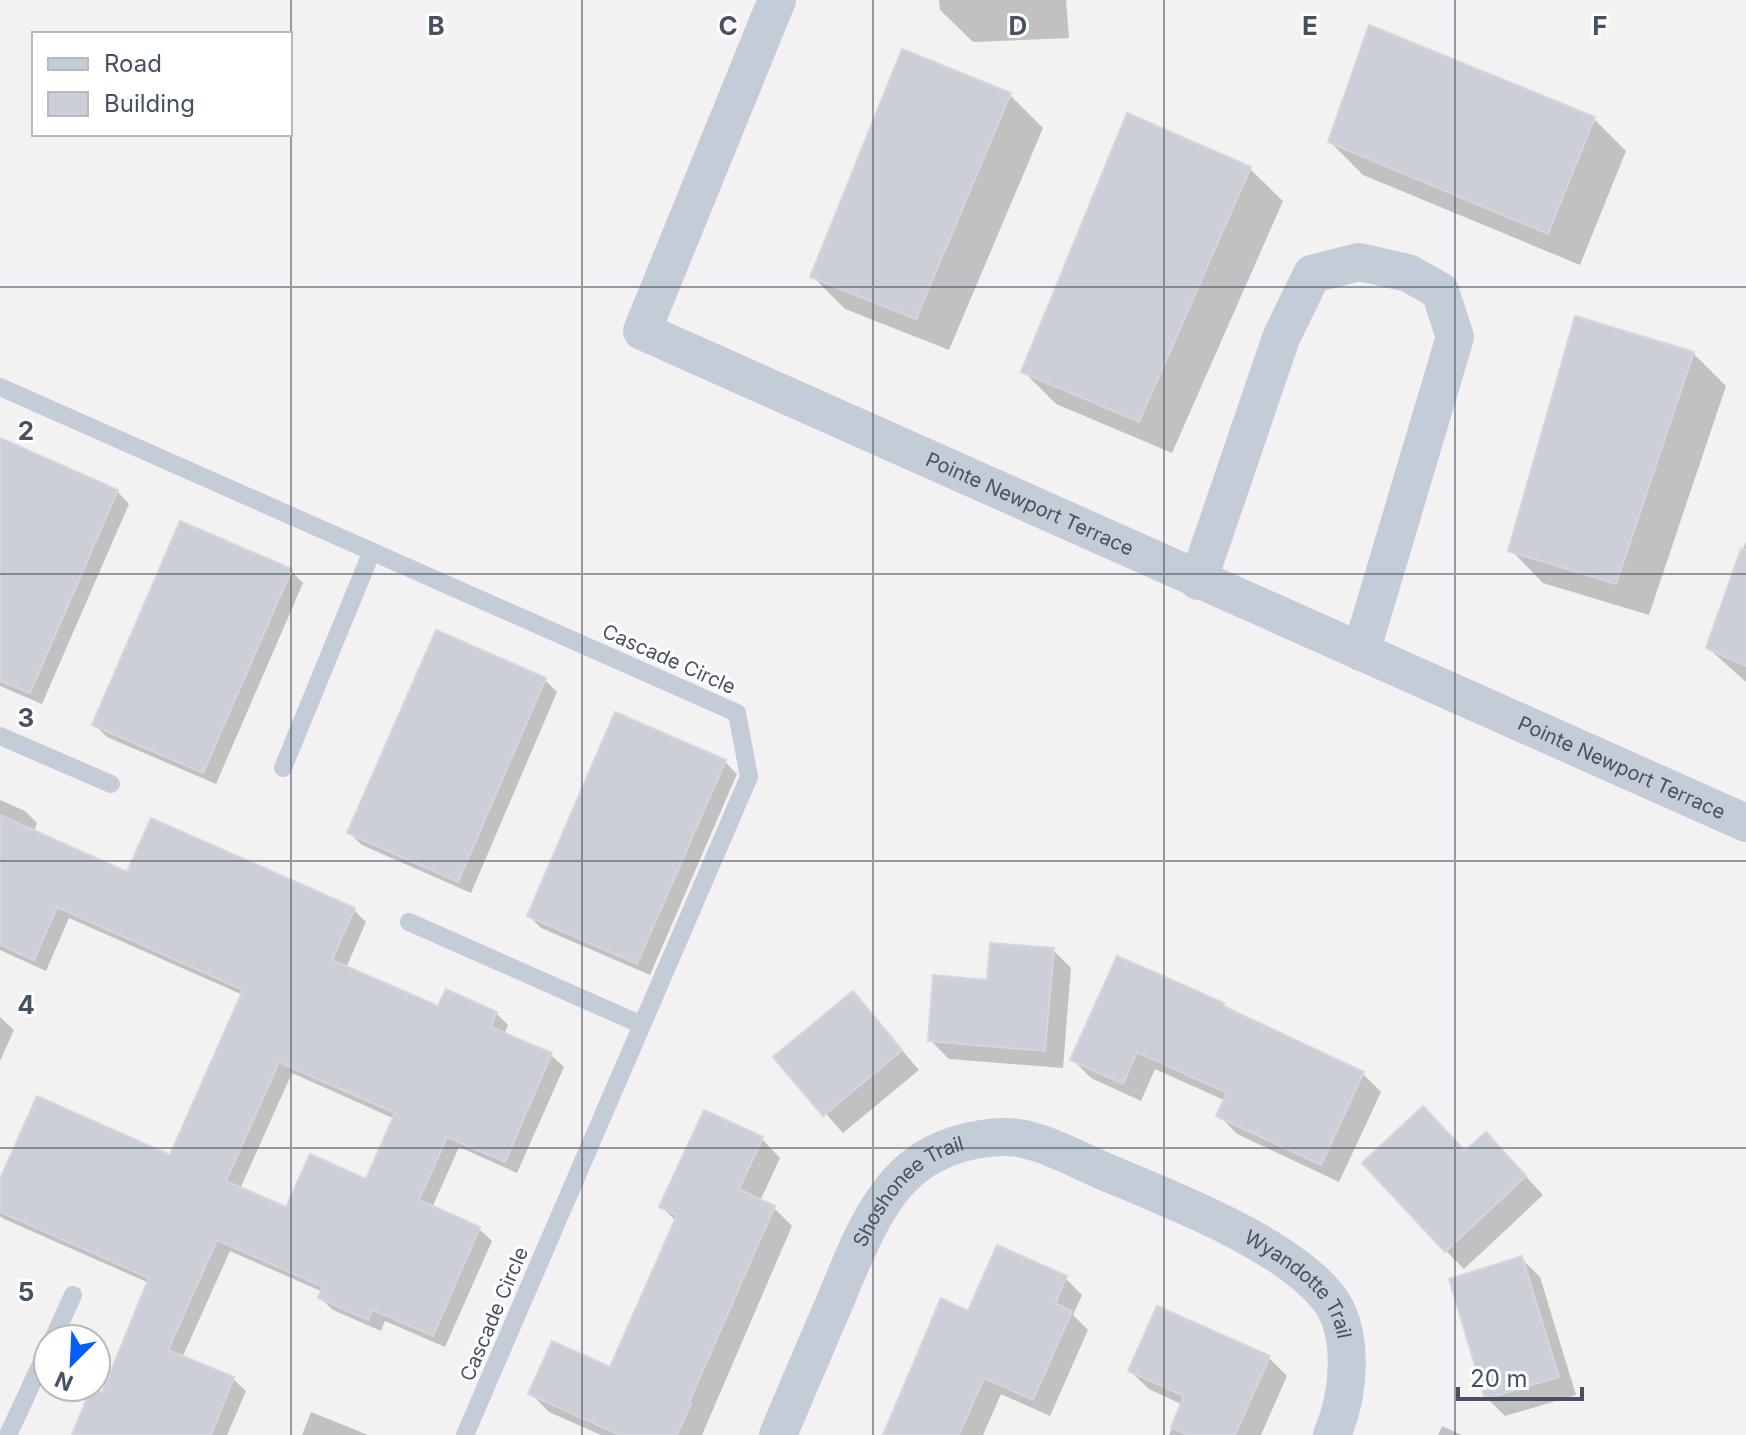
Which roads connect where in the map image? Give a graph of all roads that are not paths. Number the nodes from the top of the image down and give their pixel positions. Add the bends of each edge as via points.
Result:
1 (777, 0) edge
2 (0, 387) edge
3 (372, 551) junction
4 (1198, 581) junction
5 (1361, 652) junction
6 (0, 736) edge
7 (283, 768) dead end
8 (111, 784) dead end
9 (1746, 823) edge
10 (409, 922) dead end
11 (642, 1025) junction
12 (1156, 1193) joint
13 (73, 1295) dead end
14 (60, 1323) edge
15 (32, 1383) edge
16 (8, 1435) edge
17 (465, 1435) edge
18 (778, 1435) edge
19 (1332, 1435) edge

1 - 4 street, Pointe Newport Terrace via 642,331
2 - 3 lane, Cascade Circle
3 - 7 lane
3 - 11 lane, Cascade Circle via 737,713 749,777
4 - 5 street, Pointe Newport Terrace
4 - 5 street via 1281,338 1312,274 1359,262 1408,273 1440,291 1455,337
5 - 9 street, Pointe Newport Terrace
6 - 8 lane
10 - 11 lane
11 - 17 lane, Cascade Circle
12 - 18 street, Shoshonee Trail via 1027,1139 985,1138 933,1154 898,1182 870,1221
12 - 19 street, Wyandotte Trail via 1294,1264 1329,1297 1345,1335 1347,1376
13 - 14 lane
15 - 16 lane

